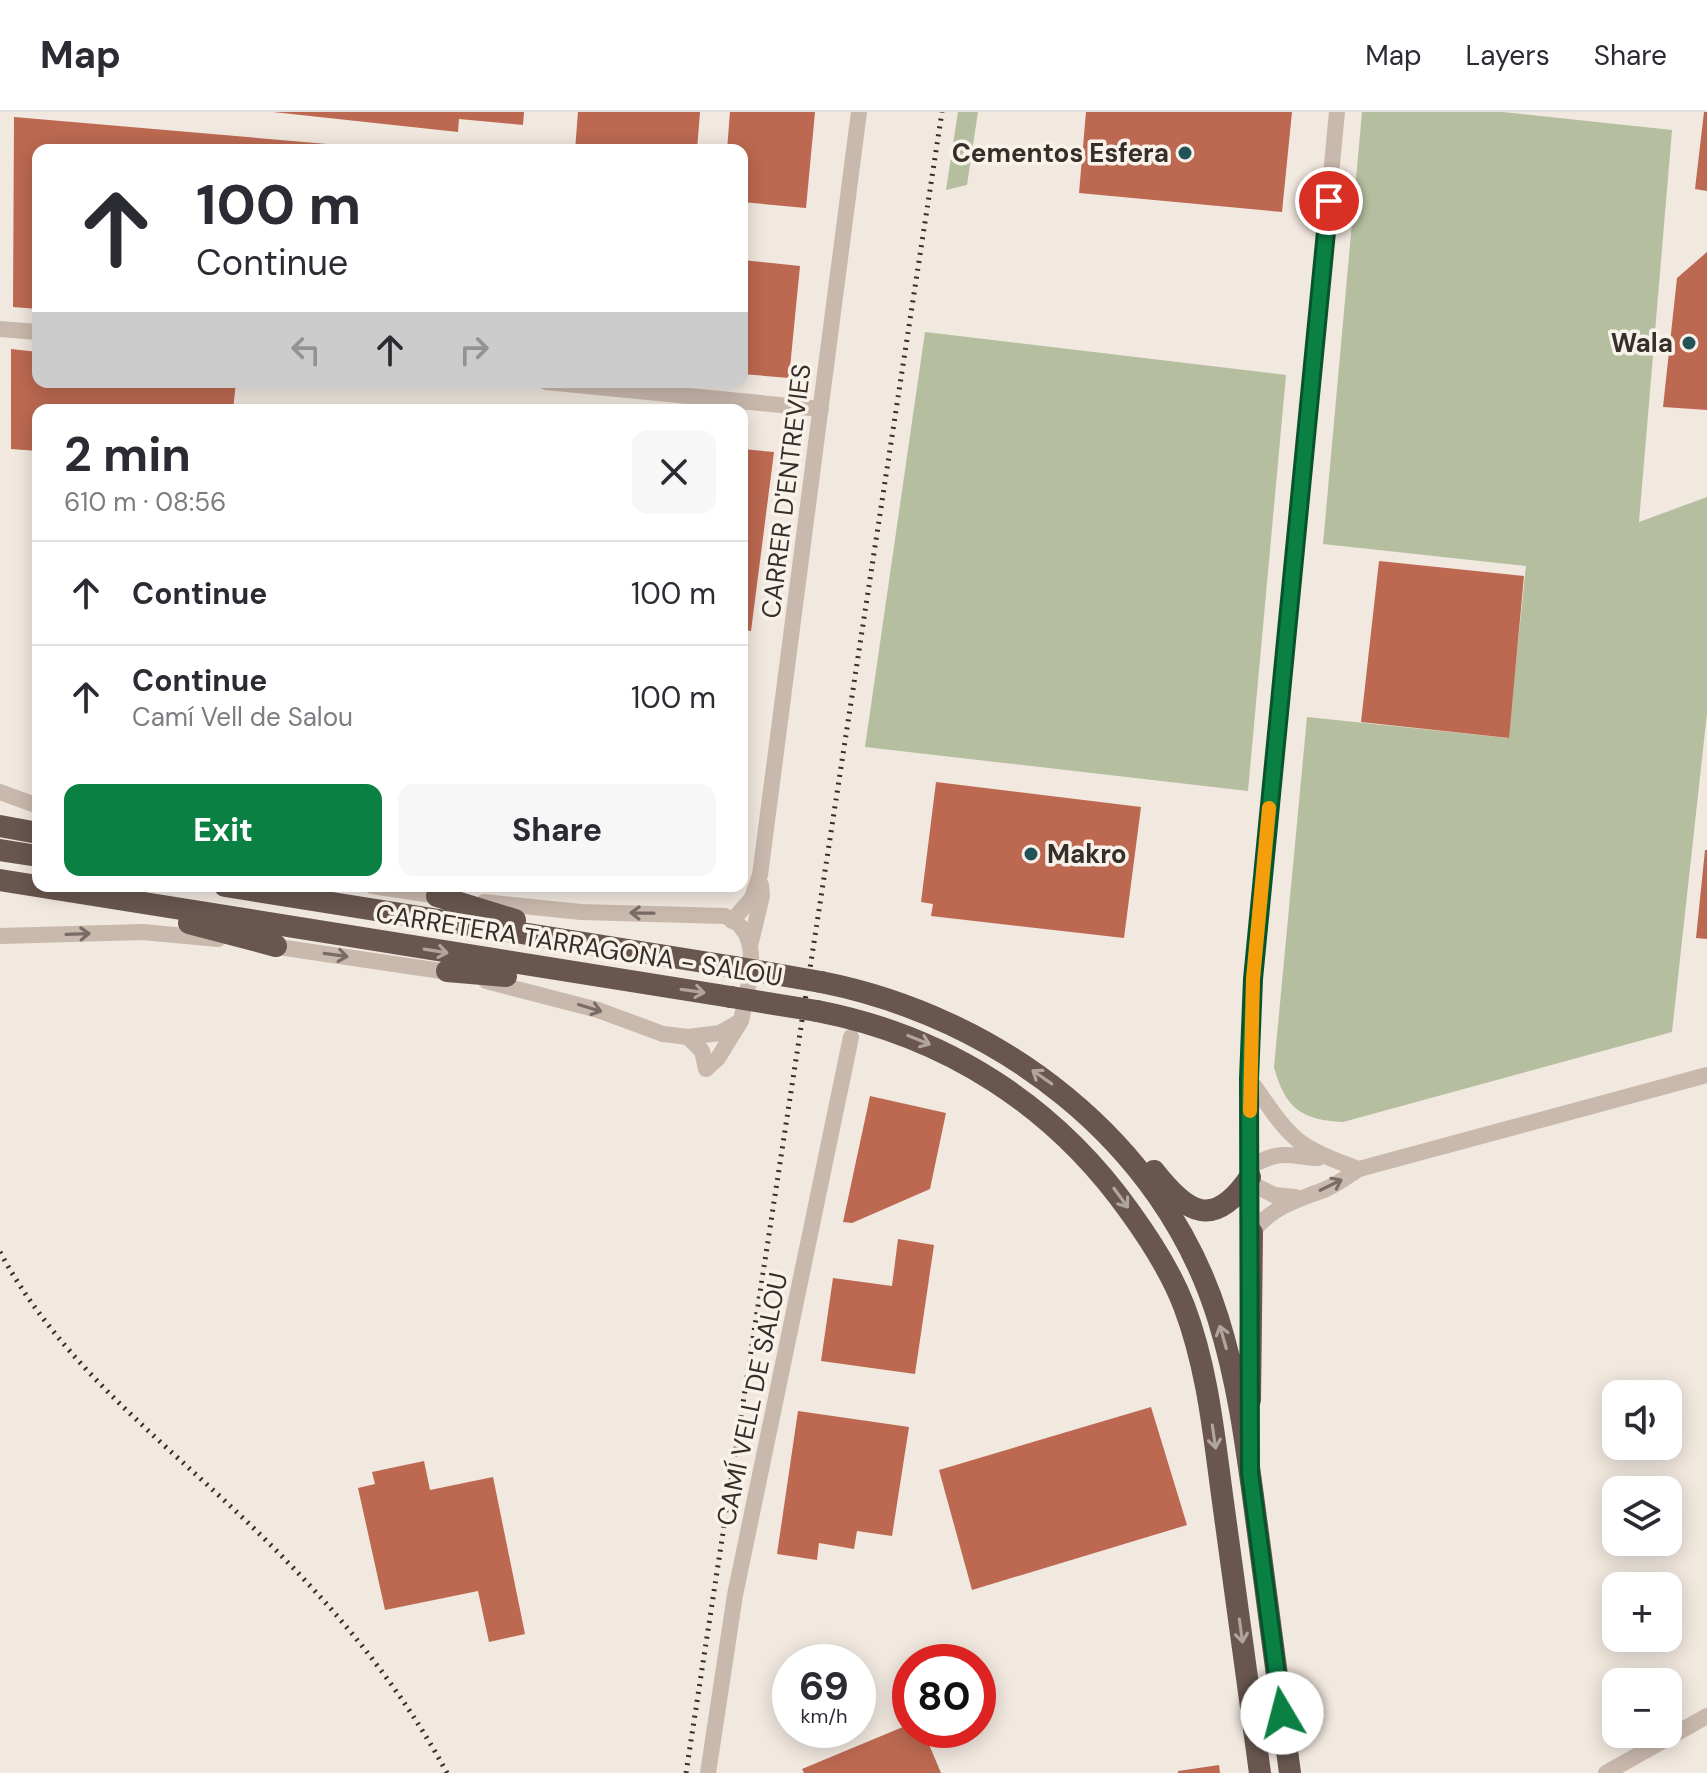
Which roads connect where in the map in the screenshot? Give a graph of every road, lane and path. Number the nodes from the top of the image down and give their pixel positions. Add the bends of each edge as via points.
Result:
1 (859, 112) edge
2 (1337, 112) edge
3 (0, 329) edge
4 (32, 332) edge
5 (607, 388) edge
6 (821, 409) junction
7 (0, 792) edge
8 (32, 804) edge
9 (0, 826) edge
10 (32, 832) edge
11 (0, 850) edge
12 (32, 855) edge
13 (760, 875) junction
14 (0, 880) edge
15 (32, 885) edge
16 (71, 892) edge
17 (262, 892) edge
18 (411, 892) edge
19 (437, 896) junction
20 (119, 900) junction
21 (732, 921) junction
22 (0, 936) edge
23 (276, 946) junction
24 (750, 946) junction
25 (617, 949) junction
26 (447, 971) junction
27 (584, 975) junction
28 (741, 1021) junction
29 (848, 1027) junction
30 (688, 1037) junction
31 (1707, 1075) edge
32 (1249, 1079) junction
33 (1101, 1127) junction
34 (1328, 1159) junction
35 (1359, 1169) junction
36 (1250, 1175) junction
37 (1300, 1197) junction
38 (1252, 1233) junction
39 (1250, 1473) junction
40 (1707, 1716) edge
41 (708, 1773) edge
42 (1260, 1773) edge
43 (1290, 1773) edge
44 (1606, 1773) edge

1 - 6 street, CARRER D'ENTREVIES
2 - 32 street via 1253,979
3 - 4 street
5 - 6 street
6 - 13 street, CARRER D'ENTREVIES
7 - 8 street
9 - 10 highway
11 - 12 highway
13 - 21 street, CARRER D'ENTREVIES via 752,898
13 - 24 street, CARRER D'ENTREVIES via 762,896
14 - 15 highway, CARRETERA TARRAGONA - SALOU
16 - 20 highway, CARRETERA TARRAGONA - SALOU
17 - 25 highway, CARRETERA TARRAGONA - SALOU
18 - 19 street
21 -> 19 street via 705,914 581,912
19 - 25 highway
20 - 23 highway
20 -> 27 highway, CARRETERA TARRAGONA - SALOU
21 - 24 street via 742,927
22 -> 23 street via 143,932
23 -> 26 street
24 - 28 street, CARRER D'ENTREVIES
33 -> 25 highway, CARRETERA TARRAGONA - SALOU, bridge via 1060,1090 989,1042 894,999
26 - 27 highway
26 -> 30 street
27 -> 29 highway, CARRETERA TARRAGONA - SALOU, bridge via 817,1011
28 - 30 street via 720,1033
28 - 30 street via 706,1069 702,1051
29 - 41 street, CAMÍ VELL DE SALOU via 735,1595
29 -> 42 highway via 915,1039 967,1062 1059,1128 1104,1176 1175,1284 1196,1343 1212,1416
31 - 35 street
32 - 34 street via 1289,1136
32 - 36 street
33 - 36 highway via 1137,1150 1187,1207 1226,1203
39 -> 33 highway via 1237,1387 1207,1287 1163,1207
34 - 35 street
34 - 36 street via 1284,1152 1271,1155
37 -> 35 street via 1329,1188
36 - 37 street via 1274,1195
36 - 38 street
37 - 38 street via 1264,1217
38 - 39 highway
39 - 43 highway
40 - 44 street

